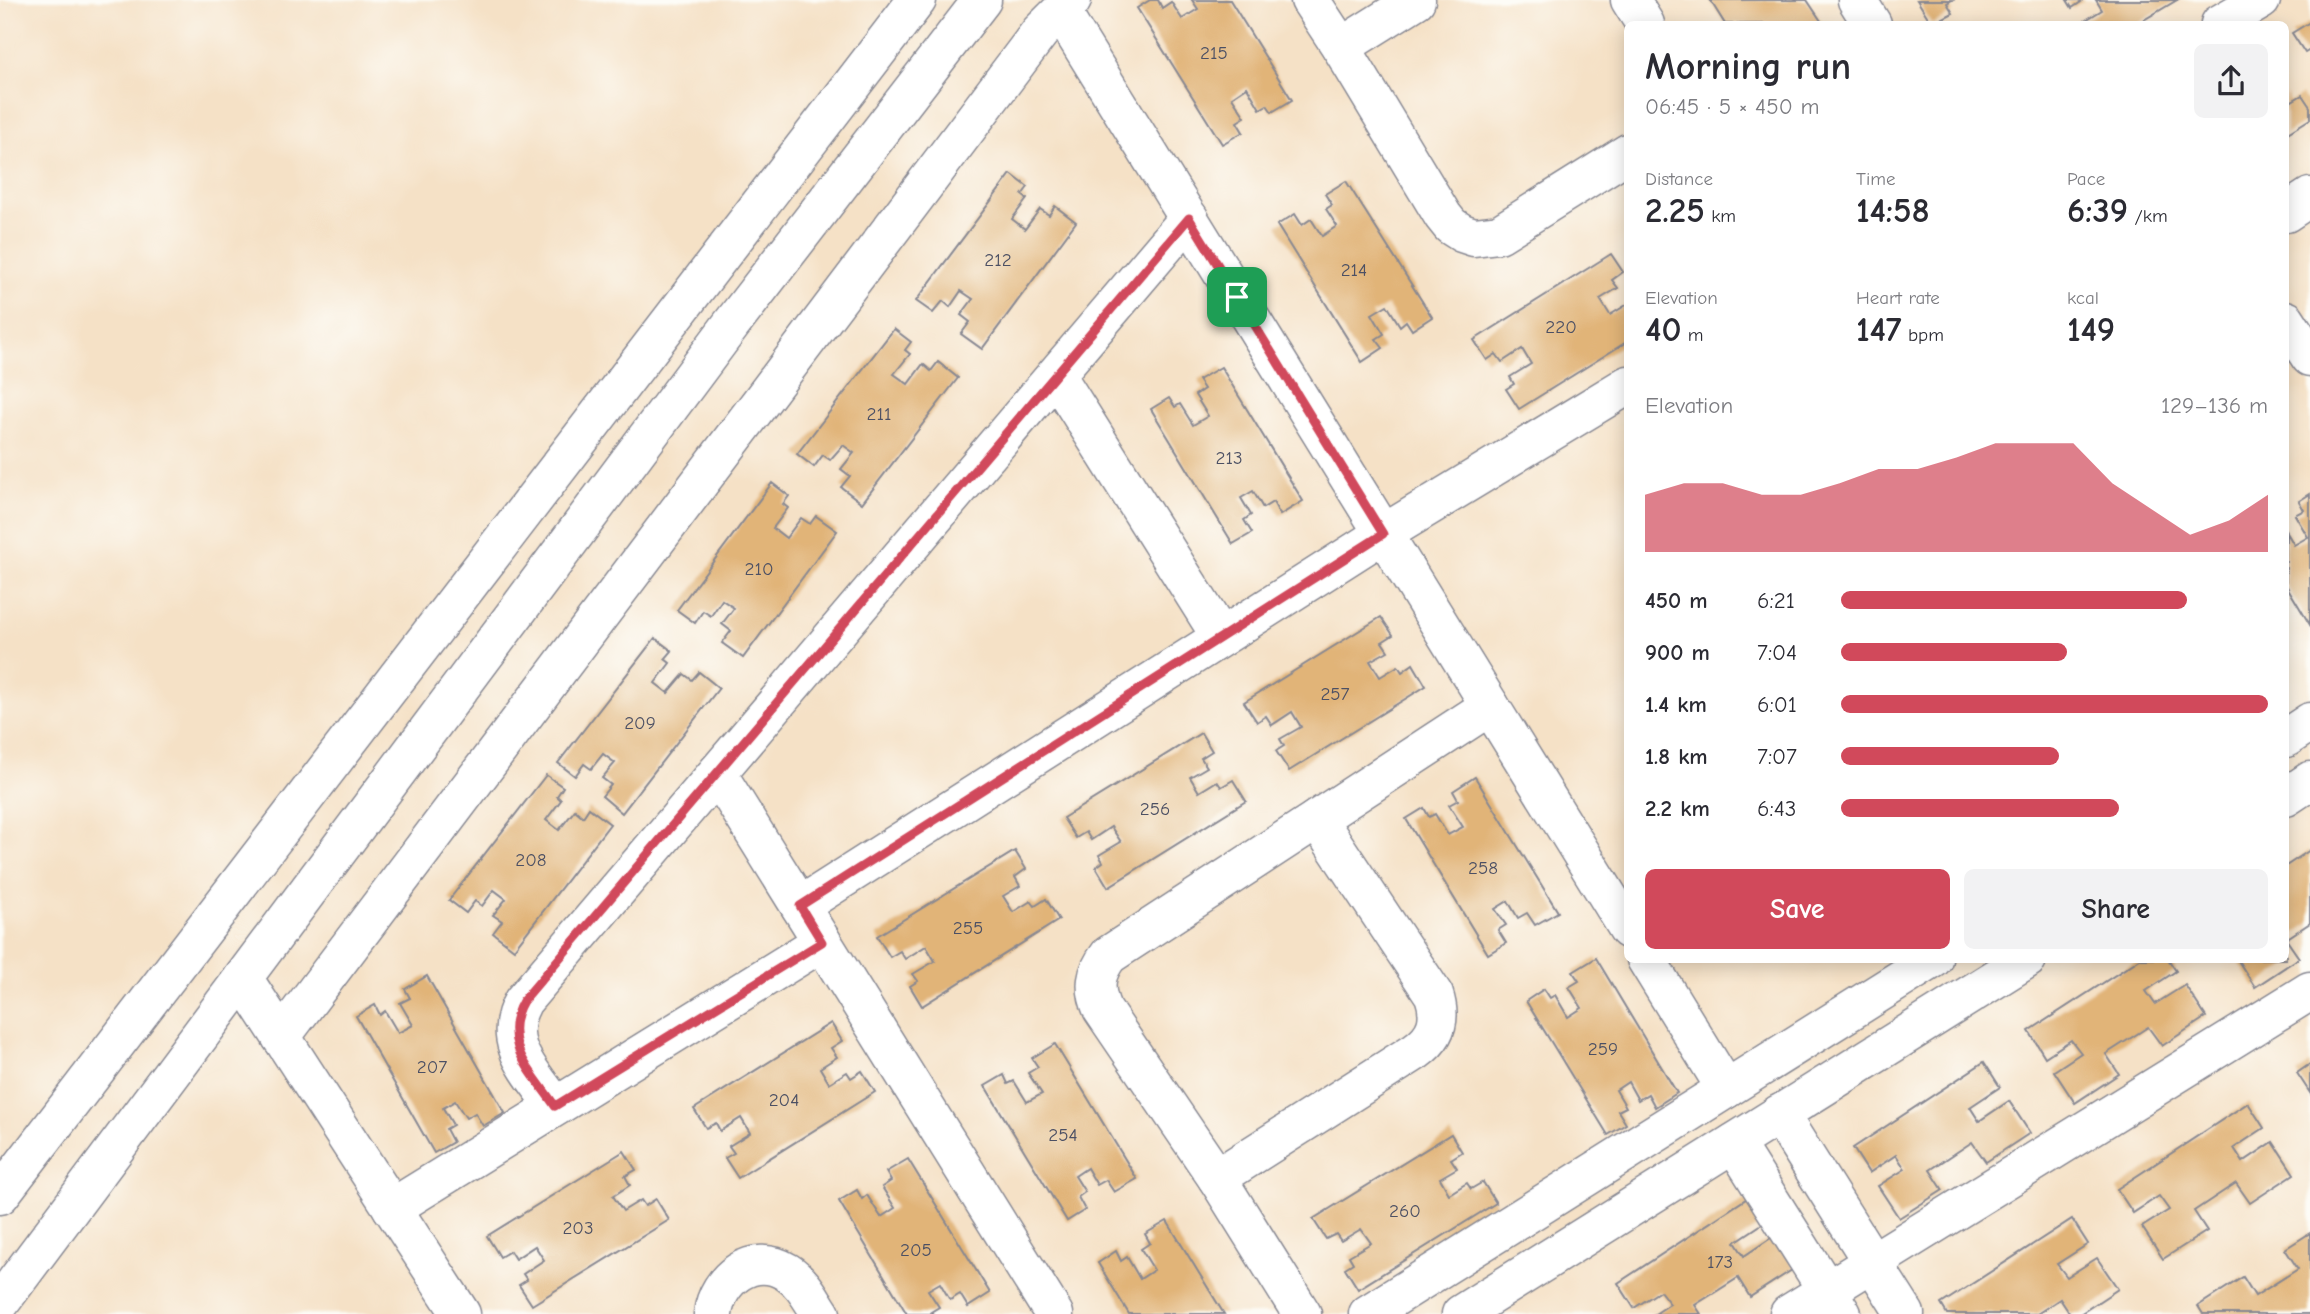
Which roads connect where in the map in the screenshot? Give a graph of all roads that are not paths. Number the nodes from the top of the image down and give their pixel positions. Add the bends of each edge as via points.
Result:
1 (916, 0) edge
2 (982, 0) edge
3 (1310, 0) edge
4 (1416, 0) edge
5 (1630, 0) edge
6 (1857, 0) edge
7 (2261, 0) edge
8 (1066, 6) edge
9 (1643, 21) edge
10 (1870, 21) edge
11 (2225, 21) edge
12 (1340, 47) junction
13 (1624, 156) edge
14 (2310, 197) edge
15 (2289, 211) edge
16 (1189, 218) junction
17 (2289, 324) edge
18 (2310, 356) edge
19 (1056, 375) junction
20 (1624, 387) edge
21 (1383, 534) junction
22 (1221, 637) junction
23 (1490, 706) junction
24 (717, 773) junction
25 (2310, 781) edge
26 (2289, 795) edge
27 (1317, 819) junction
28 (800, 906) junction
29 (1624, 923) edge
30 (822, 942) junction
31 (1648, 963) edge
32 (1927, 963) edge
33 (2020, 963) edge
34 (243, 978) junction
35 (2310, 991) edge
36 (281, 1037) junction
37 (1726, 1089) junction
38 (555, 1106) junction
39 (1779, 1114) junction
40 (1734, 1143) junction
41 (1217, 1178) junction
42 (0, 1195) edge
43 (392, 1208) junction
44 (1872, 1262) junction
45 (1835, 1302) edge
46 (0, 1303) edge
47 (461, 1314) edge
48 (713, 1314) edge
49 (821, 1314) edge
50 (1054, 1314) edge
51 (1303, 1314) edge
52 (1368, 1314) edge
53 (1461, 1314) edge
54 (1789, 1314) edge
55 (1905, 1314) edge

1 - 42 street
2 - 34 street via 731,325
3 - 12 street
4 - 12 street
5 - 9 street
6 - 10 street
7 - 11 street
8 - 16 street
8 - 36 street via 991,96
12 - 13 street via 1443,216 1462,233 1474,237 1499,234
14 - 15 street
16 - 19 street
16 - 21 street
17 - 18 street
19 - 22 street
19 - 24 street
20 - 21 street
21 - 22 street
21 - 23 street
22 - 28 street
23 - 27 street
23 - 29 street
24 - 28 street
24 - 38 street via 516,1012 518,1052
25 - 26 street
27 - 41 street via 1109,955 1096,981 1096,995 1109,1021
27 - 41 street via 1434,995 1439,1020 1435,1033 1416,1051
28 - 30 street
30 - 38 street
30 - 50 street
31 - 37 street
32 - 37 street
33 - 39 street
34 - 36 street
34 - 46 street
35 - 44 street
36 - 43 street
37 - 52 street
38 - 43 street
39 - 40 street
39 - 44 street
40 - 45 street
40 - 53 street
41 - 51 street
43 - 47 street
44 - 45 street
44 - 55 street
45 - 54 street
48 - 49 street via 722,1285 735,1273 769,1265 800,1281

